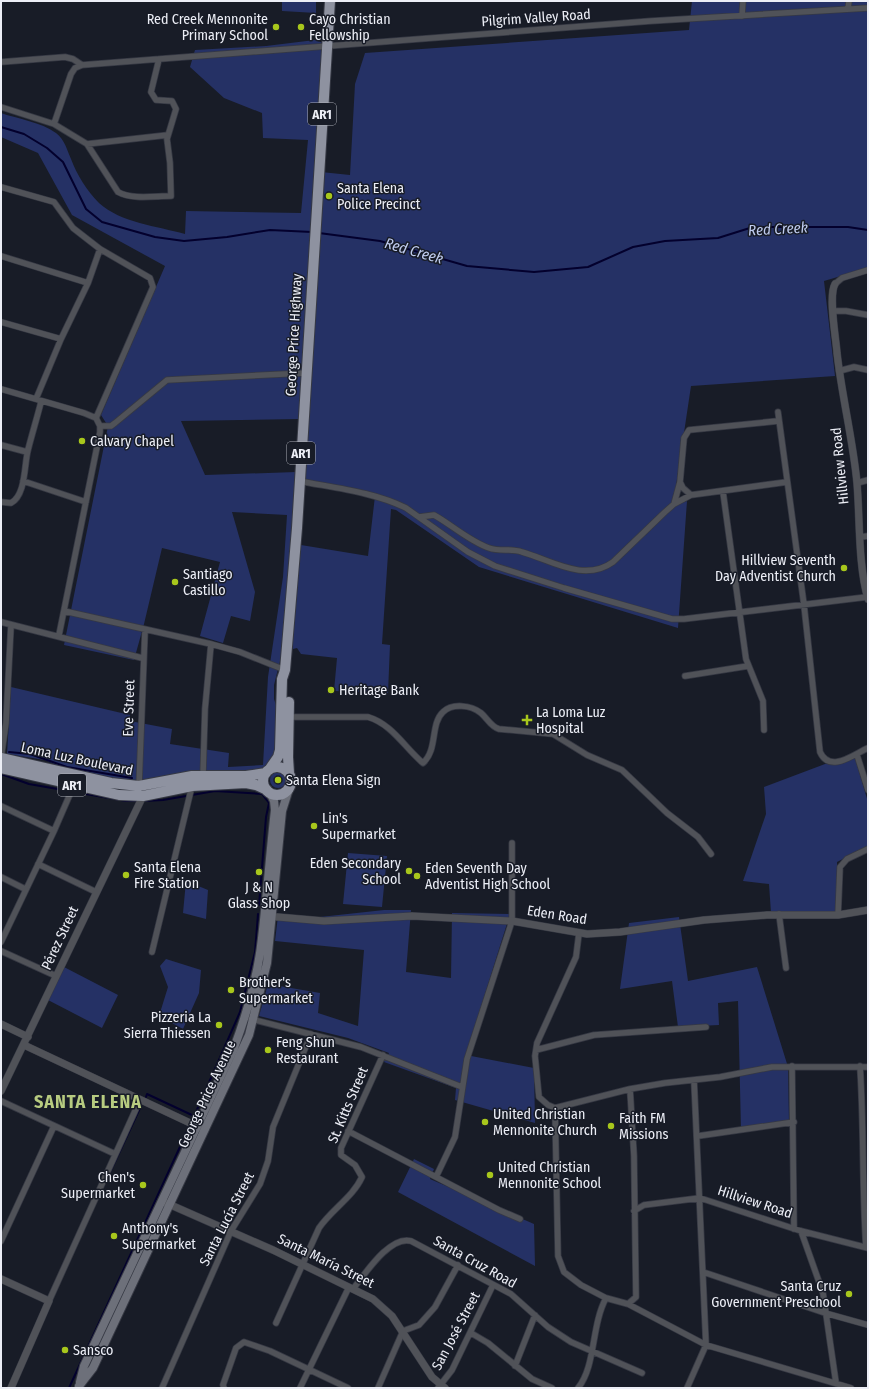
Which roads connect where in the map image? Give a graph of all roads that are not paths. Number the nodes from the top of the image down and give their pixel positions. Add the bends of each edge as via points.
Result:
1 (330, 1) edge
2 (743, 1) edge
3 (849, 1) edge
4 (868, 8) edge
5 (848, 9) junction
6 (742, 16) junction
7 (327, 46) junction
8 (159, 59) junction
9 (1, 62) edge
10 (82, 64) junction
11 (1, 107) edge
12 (54, 124) junction
13 (168, 135) junction
14 (87, 144) junction
15 (1, 187) edge
16 (100, 249) junction
17 (1, 256) edge
18 (868, 270) edge
19 (88, 283) junction
20 (835, 284) joint
21 (833, 311) junction
22 (868, 315) edge
23 (1, 322) edge
24 (61, 340) junction
25 (868, 370) edge
26 (839, 371) junction
27 (306, 373) junction
28 (1, 389) edge
29 (38, 400) junction
30 (778, 412) dead end
31 (96, 418) junction
32 (778, 421) junction
33 (100, 426) junction
34 (1, 445) edge
35 (27, 452) junction
36 (868, 480) edge
37 (23, 481) junction
38 (299, 481) junction
39 (680, 482) junction
40 (787, 482) junction
41 (857, 483) junction
42 (723, 492) junction
43 (691, 495) junction
44 (1, 502) edge
45 (86, 502) junction
46 (674, 504) junction
47 (419, 517) junction
48 (868, 536) edge
49 (860, 537) junction
50 (867, 595) edge
51 (804, 605) junction
52 (64, 611) junction
53 (739, 613) junction
54 (1, 622) edge
55 (11, 625) junction
56 (144, 630) junction
57 (59, 635) junction
58 (211, 644) junction
59 (142, 658) junction
60 (748, 666) junction
61 (285, 670) junction
62 (685, 676) dead end
63 (289, 717) junction
64 (764, 730) dead end
65 (868, 748) edge
66 (857, 755) junction
67 (1, 758) edge
68 (1, 768) edge
69 (268, 771) junction
70 (289, 774) junction
71 (203, 775) junction
72 (74, 785) junction
73 (138, 786) junction
74 (192, 786) junction
75 (289, 789) junction
76 (868, 790) edge
77 (268, 791) junction
78 (143, 796) junction
79 (1, 806) edge
80 (54, 831) junction
81 (512, 843) dead end
82 (868, 849) edge
83 (711, 854) dead end
84 (38, 864) junction
85 (1, 877) edge
86 (25, 889) junction
87 (96, 892) junction
88 (868, 910) edge
89 (779, 914) junction
90 (838, 915) junction
91 (264, 916) junction
92 (273, 917) junction
93 (512, 921) junction
94 (578, 933) junction
95 (1, 942) edge
96 (1, 951) edge
97 (152, 952) dead end
98 (786, 968) dead end
99 (56, 976) junction
100 (249, 1018) junction
101 (1, 1024) edge
102 (706, 1027) dead end
103 (311, 1034) junction
104 (28, 1036) junction
105 (24, 1045) junction
106 (536, 1050) junction
107 (383, 1055) junction
108 (792, 1066) junction
109 (860, 1066) junction
110 (868, 1067) edge
111 (694, 1080) junction
112 (462, 1087) junction
113 (630, 1089) junction
114 (1, 1092) edge
115 (140, 1100) junction
116 (1, 1101) edge
117 (555, 1108) junction
118 (866, 1116) edge
119 (794, 1122) junction
120 (54, 1126) junction
121 (197, 1126) junction
122 (205, 1130) junction
123 (348, 1131) junction
124 (698, 1136) junction
125 (114, 1154) junction
126 (436, 1177) junction
127 (865, 1181) edge
128 (700, 1198) junction
129 (166, 1203) junction
130 (634, 1210) junction
131 (520, 1219) dead end
132 (794, 1229) junction
133 (231, 1231) junction
134 (801, 1231) junction
135 (1, 1241) edge
136 (867, 1248) edge
137 (302, 1264) junction
138 (458, 1265) junction
139 (703, 1272) junction
140 (1, 1280) edge
141 (493, 1285) junction
142 (351, 1288) junction
143 (606, 1298) junction
144 (49, 1301) junction
145 (628, 1304) junction
146 (825, 1313) junction
147 (535, 1315) junction
148 (276, 1322) dead end
149 (868, 1325) edge
150 (403, 1331) junction
151 (471, 1333) junction
152 (706, 1345) junction
153 (592, 1350) junction
154 (515, 1366) junction
155 (310, 1371) junction
156 (642, 1373) dead end
157 (836, 1383) junction
158 (78, 1387) edge
159 (223, 1387) edge
160 (441, 1387) edge
161 (11, 1388) edge
162 (162, 1388) edge
163 (300, 1388) edge
164 (348, 1388) edge
165 (378, 1388) edge
166 (552, 1388) edge
167 (578, 1388) edge
168 (687, 1388) edge
169 (852, 1388) edge

1 - 7 highway, George Price Highway / AR1
2 - 6 street
3 - 5 street
4 - 5 street, Pilgrim Valley Road
5 - 6 street, Pilgrim Valley Road
6 - 7 street, Pilgrim Valley Road
7 - 8 street, Pilgrim Valley Road
7 - 27 highway, George Price Highway / AR1
8 - 10 street, Pilgrim Valley Road
8 - 13 street via 151,92 156,100 172,101 175,104 176,109
9 - 10 street via 65,57
10 - 12 street via 75,68 69,79
11 - 12 street
12 - 14 street
13 - 14 street
13 - 14 street via 171,196 125,196 118,192
15 - 16 street via 54,202 73,228
16 - 19 street
16 - 31 street via 150,278 153,287
17 - 19 street
18 - 20 street via 842,278
19 - 24 street
20 - 21 street, Hillview Road via 832,288
21 - 22 street
21 - 26 street, Hillview Road
23 - 24 street
24 - 29 street
25 - 26 street via 854,367
26 - 41 street, Hillview Road
27 - 33 street via 167,380 116,423 111,426
27 - 38 highway, George Price Highway / AR1
28 - 29 street
29 - 31 street
29 - 35 street
30 - 32 street
31 - 33 street
32 - 39 street via 689,430 684,438
32 - 40 street
33 - 45 street
34 - 35 street
35 - 37 street
36 - 41 street
37 - 44 street via 15,501
37 - 45 street
38 - 47 street via 386,499
38 - 61 highway, George Price Highway / AR1
39 - 43 street
39 - 46 street
40 - 42 street
40 - 51 street
41 - 49 street, Hillview Road
42 - 43 street
42 - 53 street
43 - 46 street
45 - 52 street
46 - 47 street via 607,567 584,571 521,551 490,549 434,515
47 - 53 street via 480,559 564,588 672,618
48 - 49 street
49 - 50 street, Hillview Road
50 - 51 street
51 - 53 street
51 - 66 street via 820,752 830,762
52 - 56 street
52 - 57 street
53 - 60 street
54 - 55 street
55 - 57 street
55 - 67 street via 6,723
56 - 58 street
56 - 59 street, Eve Street
57 - 59 street
58 - 61 street via 240,652
58 - 71 street via 205,709
59 - 73 street, Eve Street
60 - 62 street
60 - 64 street via 763,701
61 - 63 highway, George Price Highway / AR1 via 288,679
61 - 69 highway, George Price Highway / AR1 via 282,679 280,750
63 - 70 highway, George Price Highway / AR1
63 - 83 street via 374,719 386,727 423,763 431,754 441,714 449,708 467,707 477,711 499,729 553,734 587,755 622,770 667,813 698,838
65 - 66 street
66 - 76 street
67 - 73 highway, Loma Luz Boulevard / AR1 via 111,783
68 - 72 highway, Loma Luz Boulevard / AR1
69 - 70 highway via 278,767
69 - 71 highway, Loma Luz Boulevard / AR1 via 246,776
69 - 77 highway via 264,780
70 - 75 highway via 292,782
71 - 73 highway, Loma Luz Boulevard / AR1
72 - 78 highway, Loma Luz Boulevard / AR1 via 119,795
72 - 80 street
74 - 77 highway, Loma Luz Boulevard / AR1 via 246,783
74 - 78 highway, Loma Luz Boulevard / AR1
74 - 97 street
75 - 77 highway via 278,795
75 - 92 main road, George Price Avenue via 282,811
77 - 91 main road, George Price Avenue via 274,801 275,810
78 - 87 street, Pérez Street
79 - 80 street
80 - 84 street
81 - 93 street
82 - 90 street via 847,859 840,867
84 - 86 street
84 - 87 street
85 - 86 street
86 - 95 street
87 - 99 street, Pérez Street
88 - 90 street, Eden Road
89 - 90 street, Eden Road
89 - 94 street, Eden Road via 704,920 620,932
89 - 98 street
91 - 92 street, Eden Road
91 - 100 main road, George Price Avenue
92 - 93 street, Eden Road via 324,921 412,916
92 - 100 main road, George Price Avenue via 267,964
93 - 94 street, Eden Road
93 - 112 street via 477,1022
94 - 106 street via 576,957
96 - 99 street
99 - 104 street, Pérez Street
100 - 103 street
100 - 121 main road, George Price Avenue
100 - 122 main road, George Price Avenue via 243,1049
101 - 104 street
102 - 106 street via 594,1035
103 - 107 street
103 - 133 street, Santa Lucía Street via 273,1127 268,1162 260,1184
104 - 105 street, Pérez Street
105 - 114 street, Pérez Street
105 - 115 street
106 - 117 street via 539,1097
107 - 112 street
107 - 123 street, St. Kitts Street
108 - 109 street
108 - 111 street
108 - 119 street
109 - 110 street
109 - 118 street
111 - 113 street
111 - 124 street
112 - 126 street via 456,1137
113 - 117 street
113 - 130 street
115 - 121 street
115 - 125 street
116 - 120 street
117 - 143 street via 559,1263 568,1277
118 - 127 street
119 - 124 street
119 - 132 street
120 - 125 street
120 - 135 street
121 - 122 street
121 - 129 main road, George Price Avenue
122 - 129 main road, George Price Avenue
123 - 126 street
123 - 137 street, St. Kitts Street via 341,1155 355,1165 362,1177 358,1186 325,1219
124 - 128 street
125 - 144 street
126 - 131 street
127 - 136 street
128 - 130 street, Hillview Road via 644,1205
128 - 132 street, Hillview Road
128 - 139 street
129 - 133 street, Santa María Street
129 - 158 main road, George Price Avenue via 93,1368
130 - 145 street via 636,1297
132 - 134 street, Hillview Road
133 - 137 street, Santa María Street
133 - 162 street, Santa Lucía Street
134 - 136 street, Hillview Road
134 - 146 street via 822,1285
137 - 142 street, Santa María Street
137 - 148 street, St. Kitts Street
138 - 141 street, Santa Cruz Road
138 - 142 street, Santa Cruz Road via 411,1241 400,1240 389,1247
138 - 150 street via 435,1307 419,1325
139 - 146 street
139 - 152 street
140 - 144 street
141 - 147 street, Santa Cruz Road via 518,1299
141 - 151 street, San José Street
142 - 150 street, Santa María Street via 384,1306
142 - 155 street, Santa Cruz Road
143 - 145 street
143 - 153 street via 598,1315
144 - 161 street
145 - 152 street
146 - 149 street
146 - 157 street
147 - 153 street, Santa Cruz Road via 564,1338
147 - 154 street
150 - 160 street, Santa María Street
150 - 165 street
151 - 154 street via 488,1343
151 - 160 street, San José Street
152 - 157 street
152 - 168 street
153 - 156 street, Santa Cruz Road
153 - 167 street via 586,1376
154 - 166 street via 532,1379
155 - 159 street via 270,1351 244,1342 236,1348
155 - 163 street, Santa Cruz Road
155 - 164 street
157 - 169 street

